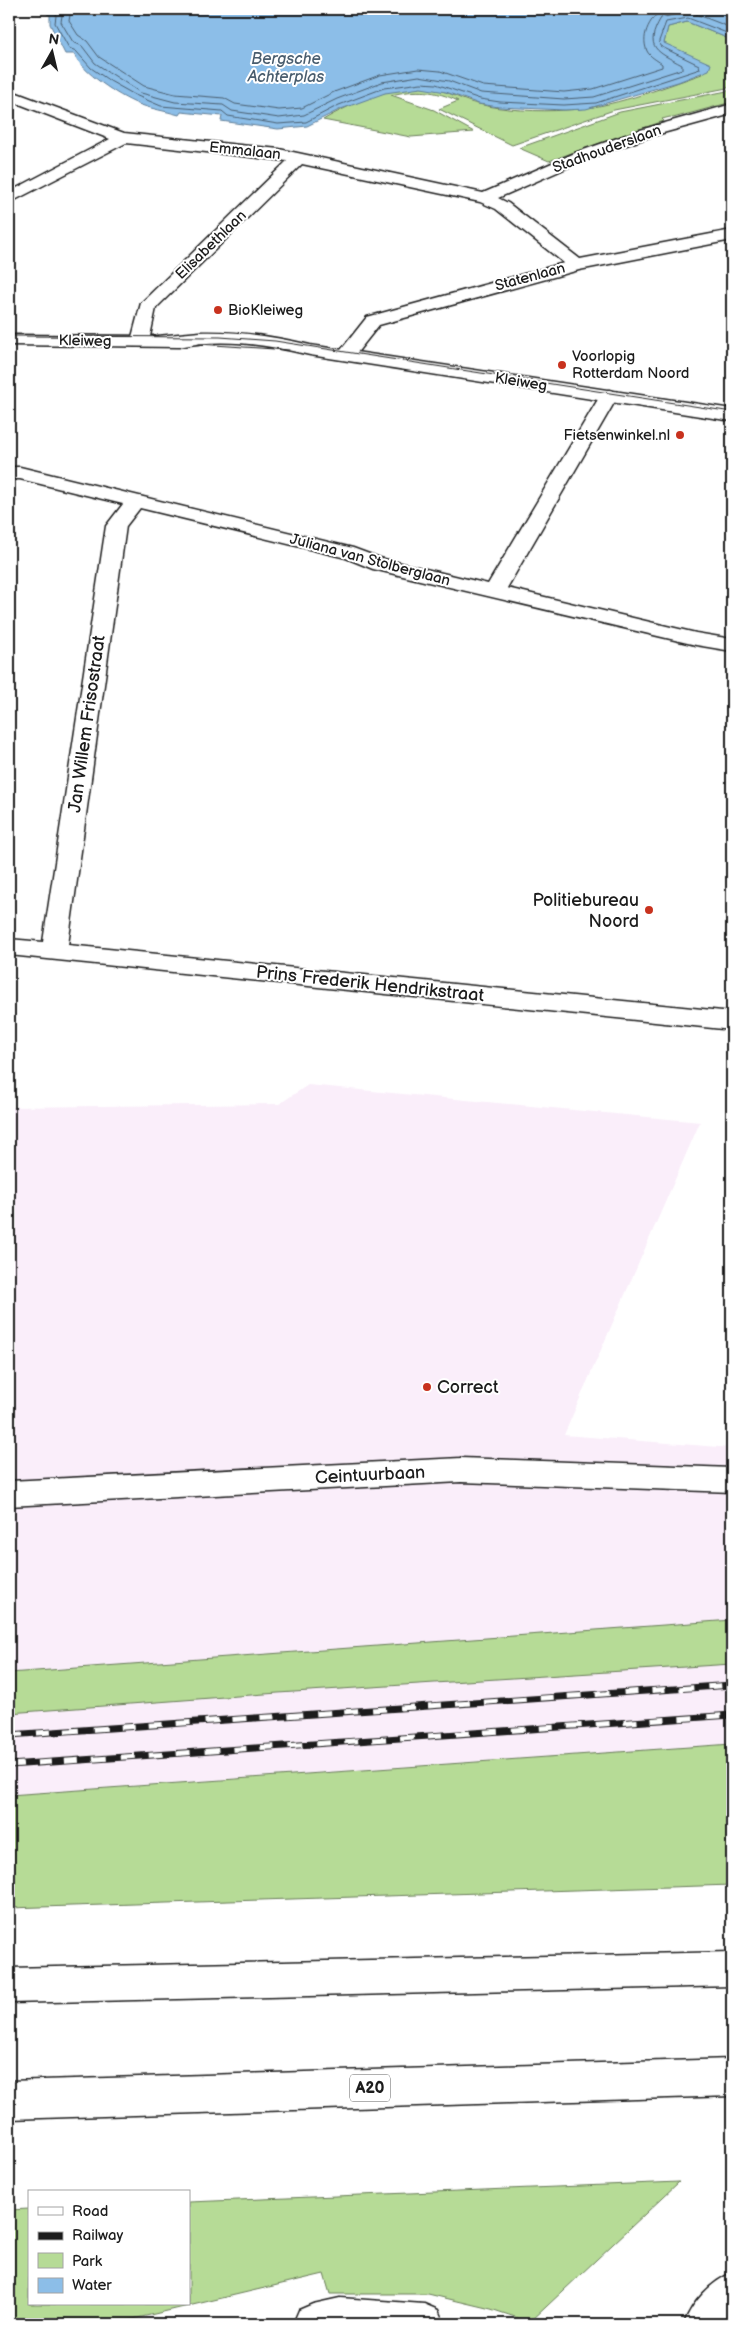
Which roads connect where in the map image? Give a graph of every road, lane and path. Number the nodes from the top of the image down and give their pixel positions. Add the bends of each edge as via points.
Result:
1 (9, 95) edge
2 (732, 109) edge
3 (124, 138) junction
4 (299, 158) junction
5 (9, 198) edge
6 (485, 198) junction
7 (732, 235) edge
8 (578, 264) junction
9 (9, 340) edge
10 (140, 341) junction
11 (346, 355) junction
12 (609, 396) junction
13 (732, 415) edge
14 (9, 473) edge
15 (135, 501) junction
16 (494, 592) junction
17 (732, 644) edge
18 (9, 947) edge
19 (54, 952) junction
20 (732, 1021) edge
21 (732, 1480) edge
22 (9, 1494) edge
23 (725, 1968) edge
24 (9, 1986) edge
25 (732, 2077) edge
26 (9, 2100) edge
27 (732, 2293) edge
28 (313, 2324) edge
29 (424, 2324) edge
30 (704, 2324) edge

1 - 3 main road, Emmalaan
2 - 6 main road, Stadhouderslaan via 646,133 581,156
3 - 4 main road, Emmalaan
3 - 5 main road
4 - 6 main road, Emmalaan
4 - 10 main road, Elisabethlaan via 147,307
6 - 8 main road, Emmalaan via 502,206
7 - 8 main road, Statenlaan
8 - 11 main road, Statenlaan via 373,321
9 - 10 main road, Kleiweg
10 - 11 main road, Kleiweg via 310,350
11 - 12 main road, Kleiweg
12 - 13 main road, Kleiweg
12 - 16 main road
14 - 15 main road, Juliana van Stolberglaan
15 - 16 main road, Juliana van Stolberglaan
15 - 19 main road, Jan Willem Frisostraat via 116,526
16 - 17 main road, Juliana van Stolberglaan via 687,637
18 - 19 main road, Prins Frederik Hendrikstraat
19 - 20 main road, Prins Frederik Hendrikstraat
21 - 22 main road, Ceintuurbaan via 461,1470
23 - 24 main road
25 - 26 main road, A20
27 - 30 main road
28 - 29 main road via 340,2318

